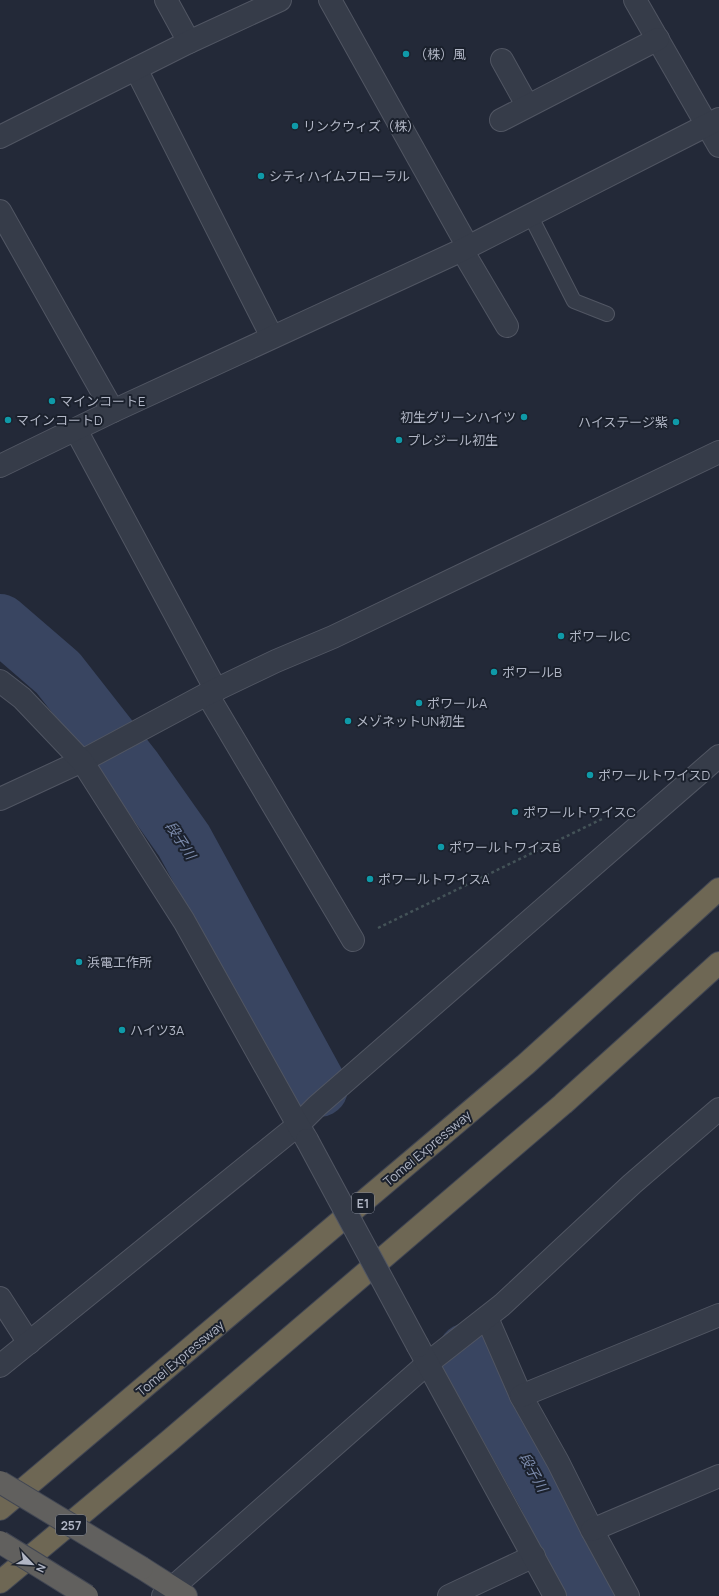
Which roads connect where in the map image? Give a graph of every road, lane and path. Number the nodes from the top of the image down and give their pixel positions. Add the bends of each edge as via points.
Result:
1 (166, 0) edge
2 (280, 0) edge
3 (330, 0) edge
4 (635, 0) edge
5 (658, 39) junction
6 (189, 42) junction
7 (502, 60) dead end
8 (136, 69) junction
9 (527, 105) junction
10 (501, 120) dead end
11 (713, 122) edge
12 (0, 136) edge
13 (719, 146) edge
14 (0, 211) edge
15 (530, 215) junction
16 (465, 248) junction
17 (607, 314) dead end
18 (507, 326) dead end
19 (272, 337) junction
20 (113, 411) junction
21 (76, 430) junction
22 (719, 452) edge
23 (0, 466) edge
24 (0, 681) edge
25 (212, 692) junction
26 (719, 756) edge
27 (82, 761) junction
28 (0, 799) edge
29 (602, 818) dead end
30 (719, 889) edge
31 (353, 940) joint
32 (719, 963) edge
33 (719, 1109) edge
34 (302, 1132) junction
35 (0, 1298) edge
36 (719, 1315) edge
37 (482, 1322) junction
38 (29, 1343) junction
39 (423, 1355) junction
40 (0, 1366) edge
41 (521, 1396) junction
42 (719, 1476) edge
43 (0, 1482) edge
44 (0, 1509) edge
45 (592, 1530) junction
46 (0, 1542) edge
47 (534, 1556) junction
48 (0, 1582) edge
49 (174, 1593) edge
50 (87, 1596) edge
51 (449, 1596) edge
52 (555, 1596) edge
53 (628, 1596) edge

1 - 6 street
2 - 6 street
3 - 16 street
4 - 5 street
5 - 9 street
5 - 11 street
6 - 8 street
7 - 9 street
8 - 12 street
8 - 19 street
9 - 10 street
11 - 13 street
11 - 15 street
14 - 20 street
15 - 16 street
15 - 17 lane via 574,301
16 - 18 street
16 - 19 street
19 - 20 street
20 - 21 street
21 - 23 street
21 - 25 street
22 - 25 street
24 - 27 street via 22,698
25 - 27 street
25 - 31 street
26 - 34 street via 317,1106
27 - 28 street
27 - 34 street via 184,921
29 - 31 path
30 - 44 highway, Tomei Expressway / E1 via 526,1064
32 - 48 highway via 557,1109
33 - 37 street via 632,1184
34 - 38 street
34 - 39 street, bridge
35 - 38 street
36 - 41 street
37 - 39 street via 452,1344
37 - 41 street
38 - 40 street
39 - 47 street
39 - 49 street
41 - 45 street
42 - 45 street
43 - 49 highway, 257, bridge via 142,1568
45 - 53 street
46 - 50 highway, bridge
47 - 51 street
47 - 52 street

